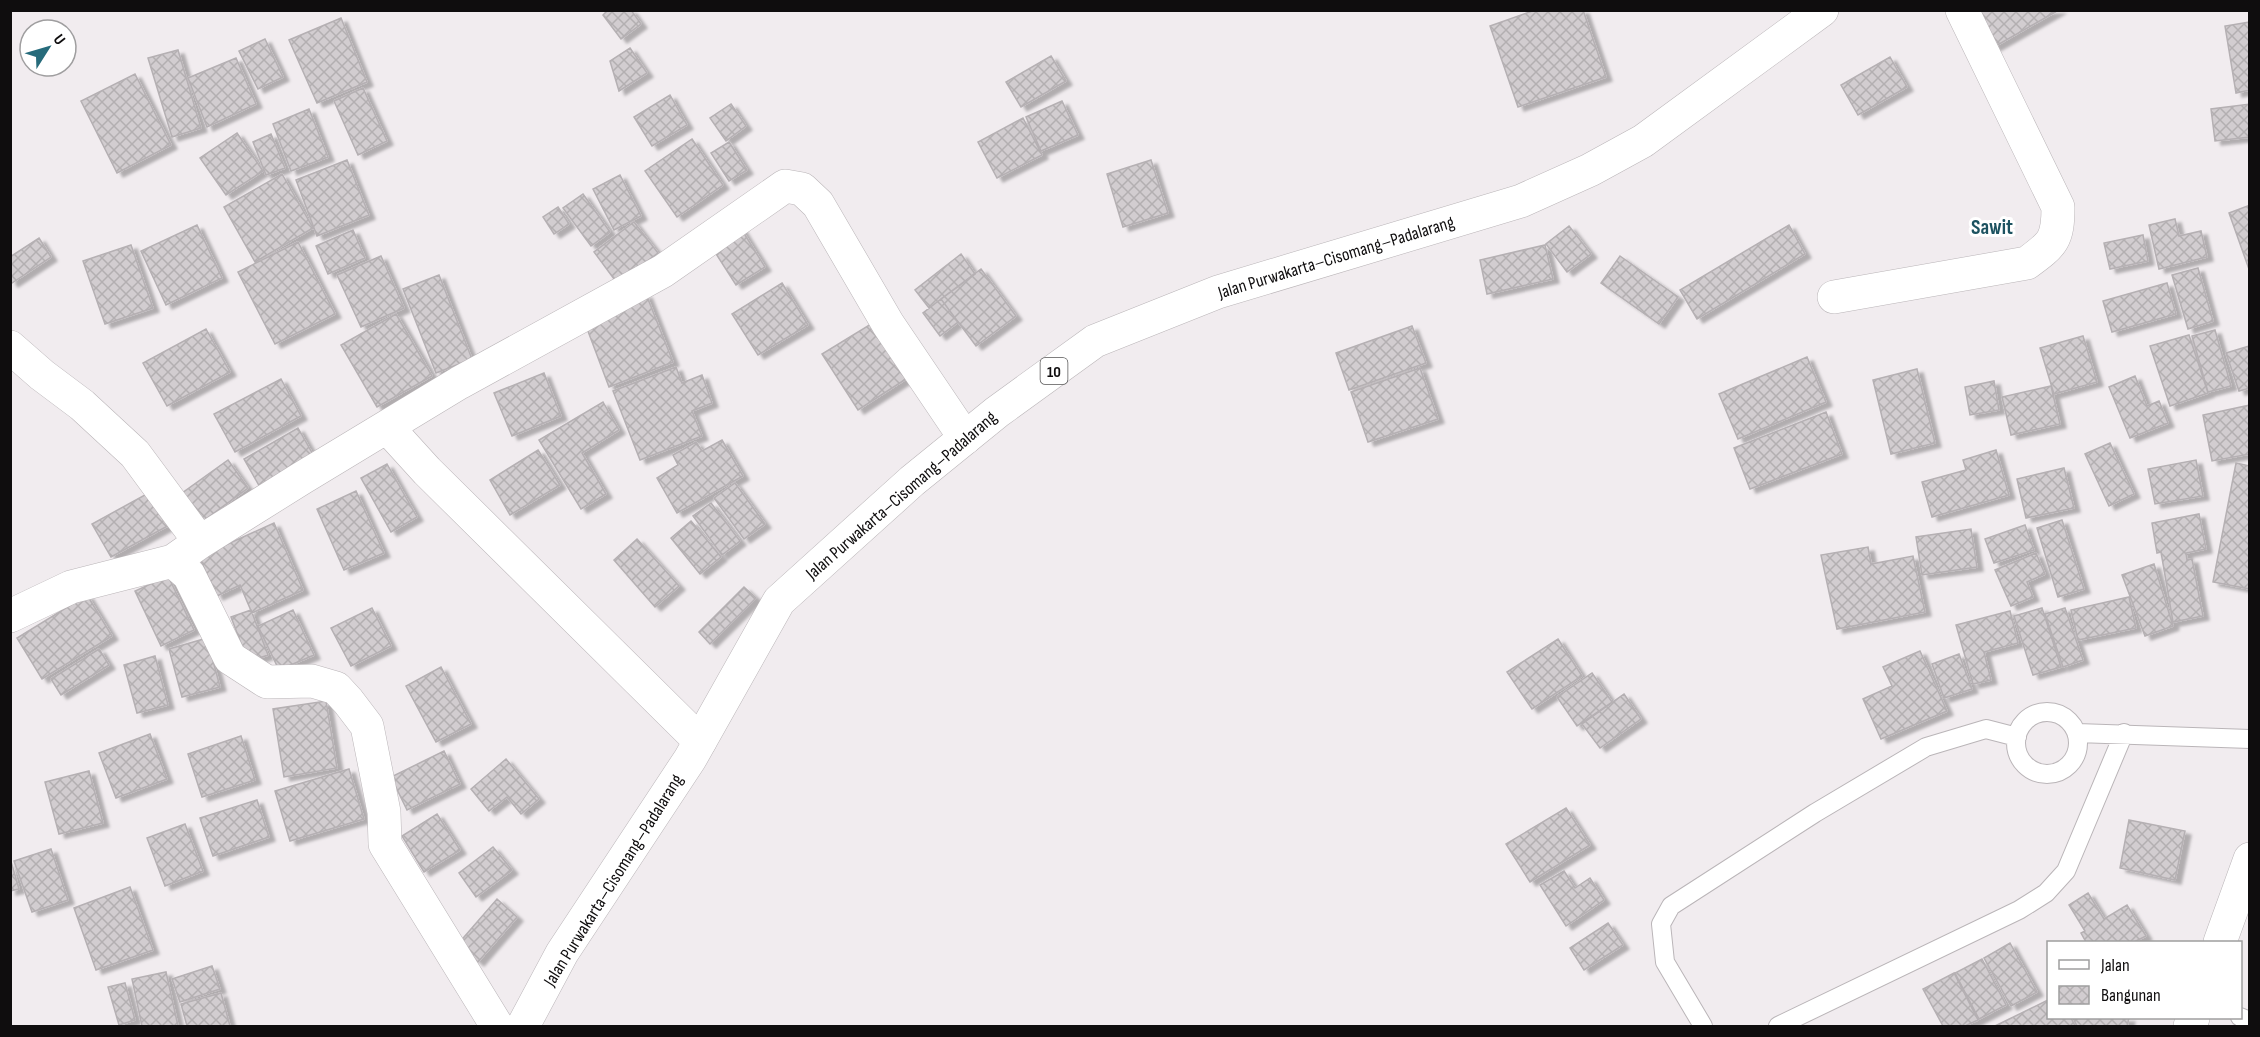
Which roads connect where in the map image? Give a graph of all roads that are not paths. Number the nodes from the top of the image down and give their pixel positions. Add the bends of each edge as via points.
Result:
1 (1822, 10) edge
2 (1962, 10) edge
3 (1834, 297) dead end
4 (10, 347) edge
5 (387, 427) junction
6 (965, 438) junction
7 (200, 542) junction
8 (173, 561) junction
9 (10, 616) edge
10 (2077, 733) junction
11 (2124, 733) junction
12 (2017, 737) junction
13 (2250, 739) edge
14 (700, 741) junction
15 (2250, 859) edge
16 (2220, 941) edge
17 (497, 1026) edge
18 (523, 1026) edge
19 (1703, 1026) edge
20 (1778, 1026) edge

1 - 6 main road, Jalan Purwakarta–Cisomang–Padalarang / 10 via 1643,141 1590,170 1521,201 1218,292 1095,341
2 - 3 main road via 2058,207 2058,227 2050,247 2027,263
4 - 7 main road via 135,454
5 - 6 main road via 663,271 785,186 802,189 818,204 888,324
5 - 7 main road
5 - 14 main road
6 - 14 main road, Jalan Purwakarta–Cisomang–Padalarang / 10 via 779,601
7 - 8 main road
8 - 9 main road via 71,587
8 - 17 main road via 189,575 230,658 267,682 312,681 336,688 367,726 384,812 385,844
10 - 11 lane
10 - 12 lane via 2065,717 2045,712 2026,719
10 - 12 lane via 2072,762 2064,769 2044,774 2026,765 2020,757
11 - 13 lane
11 - 20 lane via 2066,871 2046,893 2019,910
12 - 19 lane via 1986,729 1926,747 1671,906 1661,924 1665,962
14 - 18 main road, Jalan Purwakarta–Cisomang–Padalarang / 10 via 562,953
15 - 16 main road

